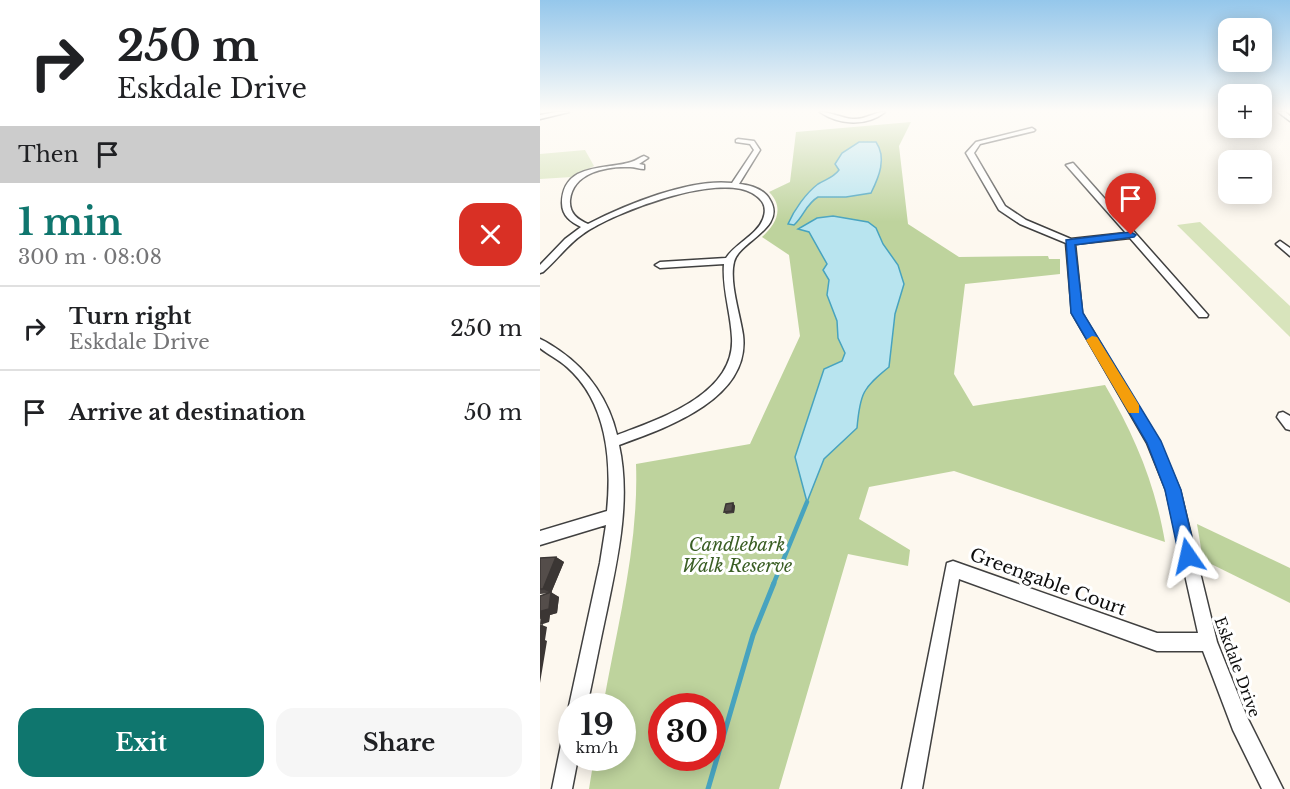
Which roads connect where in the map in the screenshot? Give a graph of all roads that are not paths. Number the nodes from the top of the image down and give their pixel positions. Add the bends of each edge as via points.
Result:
1 (756, 149) edge
2 (973, 149) edge
3 (644, 158) dead end
4 (1070, 165) dead end
5 (734, 184) junction
6 (588, 227) junction
7 (1131, 235) junction
8 (1070, 242) junction
9 (1280, 244) dead end
10 (1290, 253) edge
11 (729, 261) junction
12 (660, 265) dead end
13 (540, 270) edge
14 (1203, 315) dead end
15 (540, 343) edge
16 (613, 442) junction
17 (615, 515) junction
18 (540, 538) edge
19 (1208, 642) junction
20 (581, 693) edge
21 (566, 771) edge
22 (562, 789) edge
23 (912, 789) edge
24 (1273, 789) edge

1 - 5 street
2 - 8 street via 970,153 1002,208 1023,222
3 - 6 street via 637,165 600,169 574,181 566,208 570,217
4 - 7 street
5 - 6 street via 650,200
5 - 11 street via 761,194 770,211 761,228
6 - 13 street
7 - 8 street
7 - 14 street
8 - 19 street, Eskdale Drive via 1077,313 1153,441 1173,490
9 - 10 street
11 - 12 street
11 - 16 street via 738,341 728,374 695,406
15 - 16 street via 567,361 586,382 602,407
16 - 17 street via 617,476
17 - 18 street
17 - 20 street
19 - 23 street, Greengable Court via 1157,642 953,569
19 - 24 street, Eskdale Drive via 1240,723
21 - 22 street

